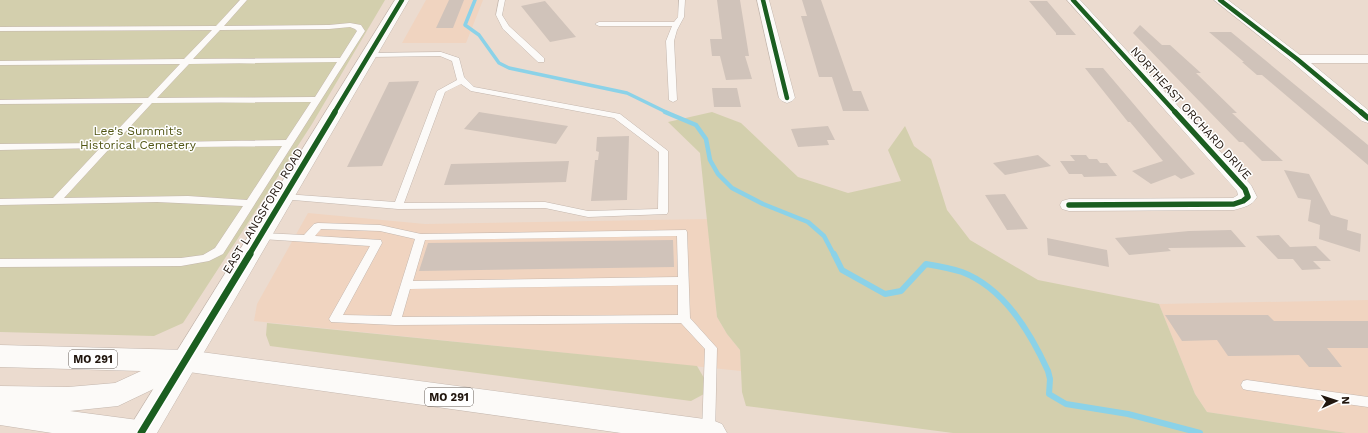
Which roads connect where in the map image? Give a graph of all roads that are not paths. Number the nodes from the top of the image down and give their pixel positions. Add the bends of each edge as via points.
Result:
1 (244, 0) edge
2 (402, 0) edge
3 (502, 0) edge
4 (682, 0) edge
5 (764, 0) edge
6 (1073, 0) edge
7 (1220, 0) edge
8 (599, 24) dead end
9 (677, 24) junction
10 (218, 28) junction
11 (0, 29) edge
12 (370, 55) junction
13 (1297, 58) junction
14 (1368, 59) edge
15 (342, 60) junction
16 (541, 60) dead end
17 (185, 62) junction
18 (0, 63) edge
19 (463, 80) junction
20 (318, 98) junction
21 (787, 98) dead end
22 (674, 100) dead end
23 (149, 101) junction
24 (0, 102) edge
25 (1368, 118) edge
26 (289, 143) junction
27 (107, 146) junction
28 (0, 147) edge
29 (285, 197) junction
30 (0, 202) edge
31 (55, 202) junction
32 (250, 203) junction
33 (1070, 205) dead end
34 (398, 206) junction
35 (262, 236) junction
36 (421, 237) junction
37 (306, 238) junction
38 (0, 263) edge
39 (683, 282) junction
40 (406, 285) junction
41 (684, 319) junction
42 (395, 321) junction
43 (0, 356) edge
44 (186, 361) junction
45 (1248, 385) dead end
46 (0, 398) edge
47 (1368, 402) edge
48 (0, 413) edge
49 (709, 432) edge
50 (138, 433) edge
51 (141, 433) edge
52 (712, 433) edge

1 - 10 lane
2 - 12 main road, EAST LANGSFORD ROAD
3 - 16 lane via 499,15 506,27
4 - 9 lane via 681,17
5 - 21 street
6 - 33 street, NORTHEAST ORCHARD DRIVE via 1245,189 1248,197 1234,204
7 - 13 street
8 - 9 lane
9 - 22 lane via 670,41
10 - 11 lane
10 - 15 lane via 350,25 358,27 361,31
10 - 17 lane
12 - 19 lane via 441,54 456,60 460,78
12 - 29 main road, EAST LANGSFORD ROAD
13 - 14 street
13 - 25 street
15 - 17 lane
15 - 20 lane
17 - 18 lane
17 - 23 lane
19 - 34 lane via 441,91
19 - 34 lane via 471,89 617,116 664,151 663,212 588,214 545,205
20 - 23 lane
20 - 26 lane
23 - 24 lane
23 - 27 lane
26 - 27 lane
26 - 32 lane
27 - 28 lane
27 - 31 lane
29 - 34 lane
29 - 35 main road, EAST LANGSFORD ROAD
30 - 31 lane
31 - 32 lane via 215,199
32 - 38 lane via 219,251 205,258 181,262
35 - 37 lane
35 - 44 main road, EAST LANGSFORD ROAD
36 - 37 lane via 380,228 318,226
36 - 39 lane via 682,232
36 - 40 lane
37 - 42 lane via 377,243 335,319
39 - 40 lane
39 - 41 lane
40 - 42 lane
41 - 42 lane
41 - 49 lane via 711,348
43 - 44 main road, MO 291
44 - 46 main road via 118,394 68,399
44 - 49 main road, MO 291
44 - 51 main road, EAST LANGSFORD ROAD
45 - 47 lane
48 - 50 main road
49 - 52 main road, MO 291

